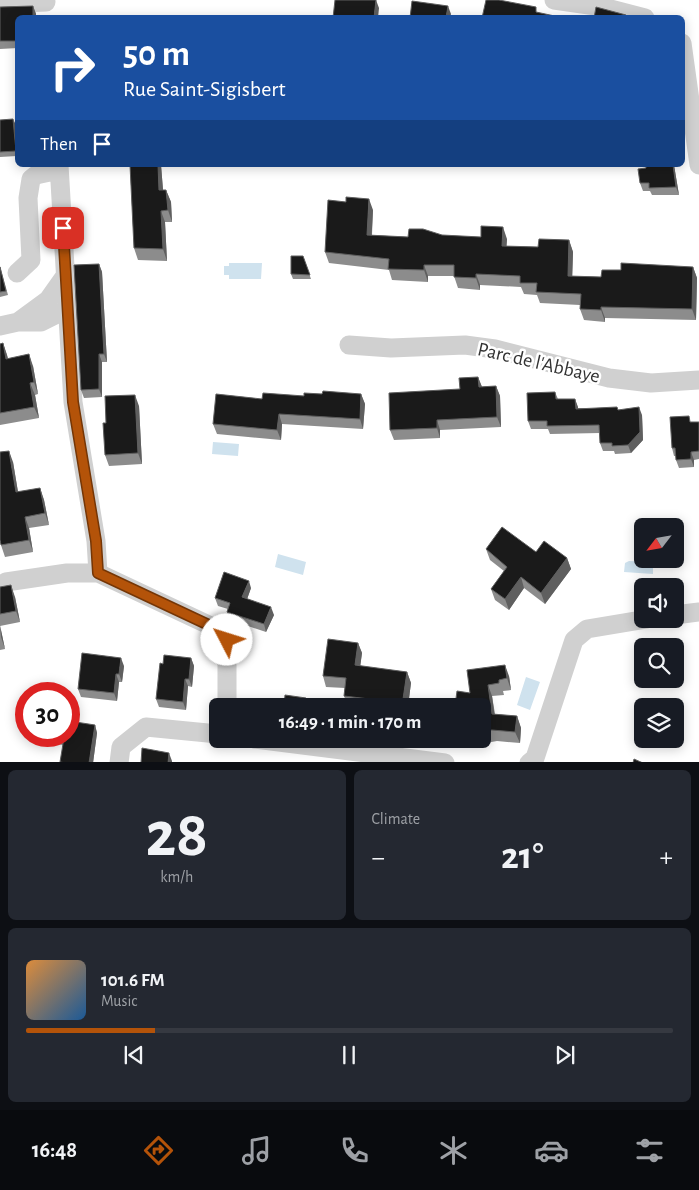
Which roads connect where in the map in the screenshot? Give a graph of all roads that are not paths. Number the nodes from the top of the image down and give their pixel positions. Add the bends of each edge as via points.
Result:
1 (554, 0) edge
2 (0, 4) edge
3 (46, 6) edge
4 (591, 7) edge
5 (630, 15) edge
6 (685, 62) edge
7 (698, 142) edge
8 (699, 165) edge
9 (59, 168) edge
10 (17, 273) dead end
11 (66, 276) junction
12 (67, 309) junction
13 (9, 324) edge
14 (350, 345) dead end
15 (699, 380) edge
16 (98, 573) junction
17 (6, 582) dead end
18 (699, 612) edge
19 (684, 614) edge
20 (634, 621) edge
21 (227, 698) edge
22 (209, 733) edge
23 (329, 748) edge
24 (119, 762) edge
25 (445, 762) edge
26 (530, 762) edge

1 - 4 street
2 - 3 street
4 - 5 street
6 - 7 street
7 - 8 street
9 - 10 street via 31,179 28,198 31,260
9 - 11 street
11 - 12 street
11 - 13 street via 48,300
12 - 13 street via 41,322
12 - 16 street via 73,402 96,541
14 - 15 street, Parc de l'Abbaye via 391,348 465,345 503,351 609,378 651,383
16 - 17 street via 67,573
16 - 21 street via 213,627 227,640
18 - 19 street
20 - 26 street via 587,629 574,640 535,758
22 - 24 street via 146,727 121,748
23 - 25 street

